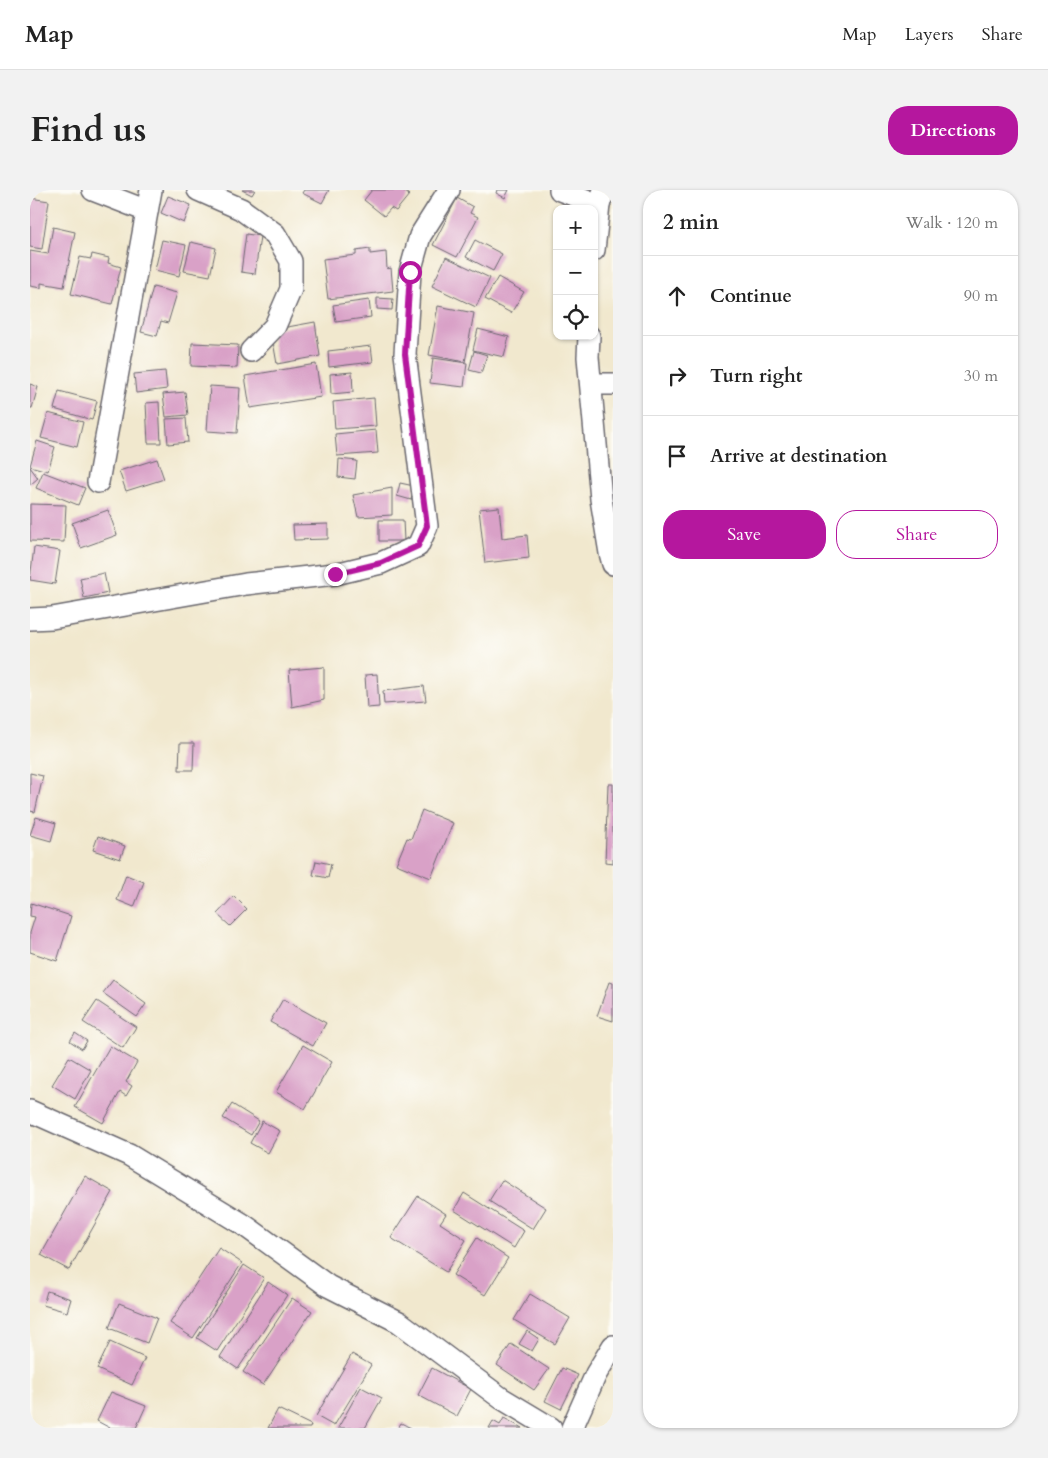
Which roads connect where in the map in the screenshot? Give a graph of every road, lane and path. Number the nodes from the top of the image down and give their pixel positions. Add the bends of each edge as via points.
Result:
1 (93, 190) edge
2 (150, 190) edge
3 (198, 190) edge
4 (449, 190) edge
5 (560, 190) edge
6 (128, 196) edge
7 (602, 198) edge
8 (147, 211) junction
9 (598, 224) edge
10 (589, 340) edge
11 (251, 351) dead end
12 (591, 384) junction
13 (613, 384) edge
14 (98, 482) dead end
15 (613, 564) edge
16 (30, 619) edge
17 (30, 1111) edge
18 (613, 1346) edge
19 (551, 1428) edge
20 (572, 1428) edge

1 - 6 street
2 - 8 street
3 - 11 street via 241,209 275,234 291,261 291,289 275,326
4 - 16 street via 420,236 410,272 405,354 427,526 418,546 381,563 335,574 246,584 52,618
5 - 7 street
6 - 8 street
7 - 9 street
8 - 14 street
10 - 12 street
12 - 13 street
12 - 15 street via 601,499
17 - 19 street via 137,1160 244,1225 328,1286 399,1322 500,1398
18 - 20 street via 596,1374

